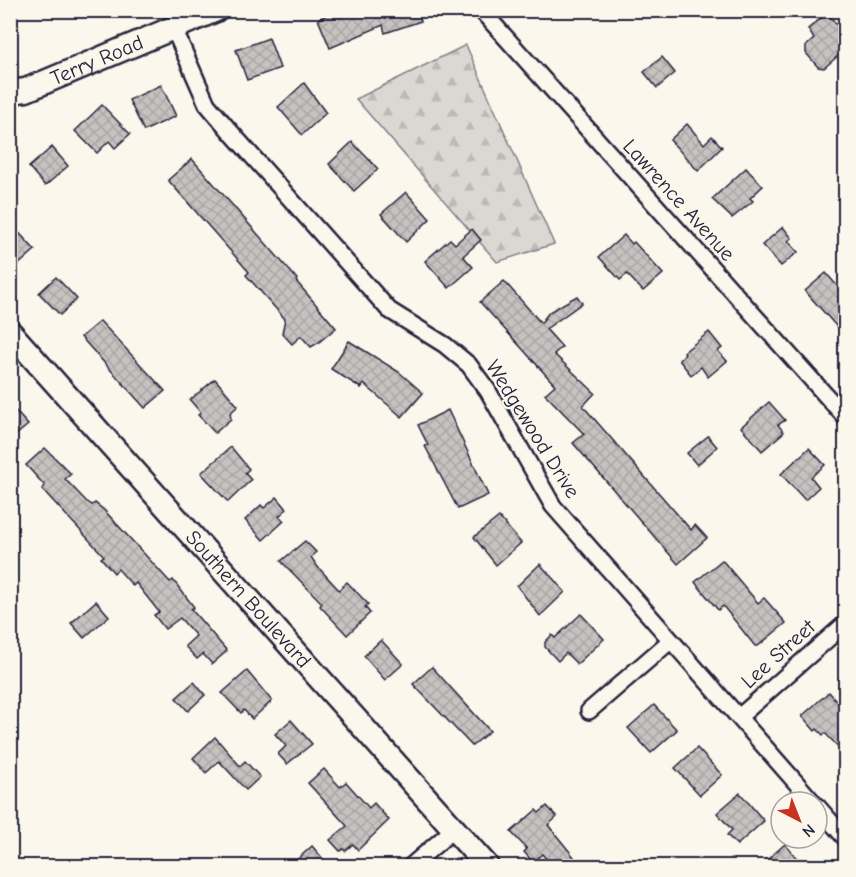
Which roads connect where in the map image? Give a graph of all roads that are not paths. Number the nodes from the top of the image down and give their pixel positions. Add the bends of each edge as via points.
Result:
1 (216, 10) edge
2 (481, 10) edge
3 (174, 28) junction
4 (10, 92) edge
5 (10, 332) edge
6 (846, 418) edge
7 (846, 623) edge
8 (670, 641) junction
9 (589, 711) dead end
10 (739, 717) junction
11 (803, 790) edge
12 (829, 819) edge
13 (454, 829) junction
14 (846, 838) edge
15 (411, 867) edge
16 (487, 867) edge

1 - 3 street, Terry Road
2 - 6 street, Lawrence Avenue
3 - 4 street, Terry Road via 26,90
3 - 8 street, Wedgewood Drive via 207,104 389,310 445,345 468,365 488,391 553,506
5 - 13 street, Southern Boulevard
7 - 10 street, Lee Street
8 - 9 street
8 - 10 street, Wedgewood Drive
10 - 11 street, Wedgewood Drive
12 - 14 street
13 - 15 street
13 - 16 street, Southern Boulevard

